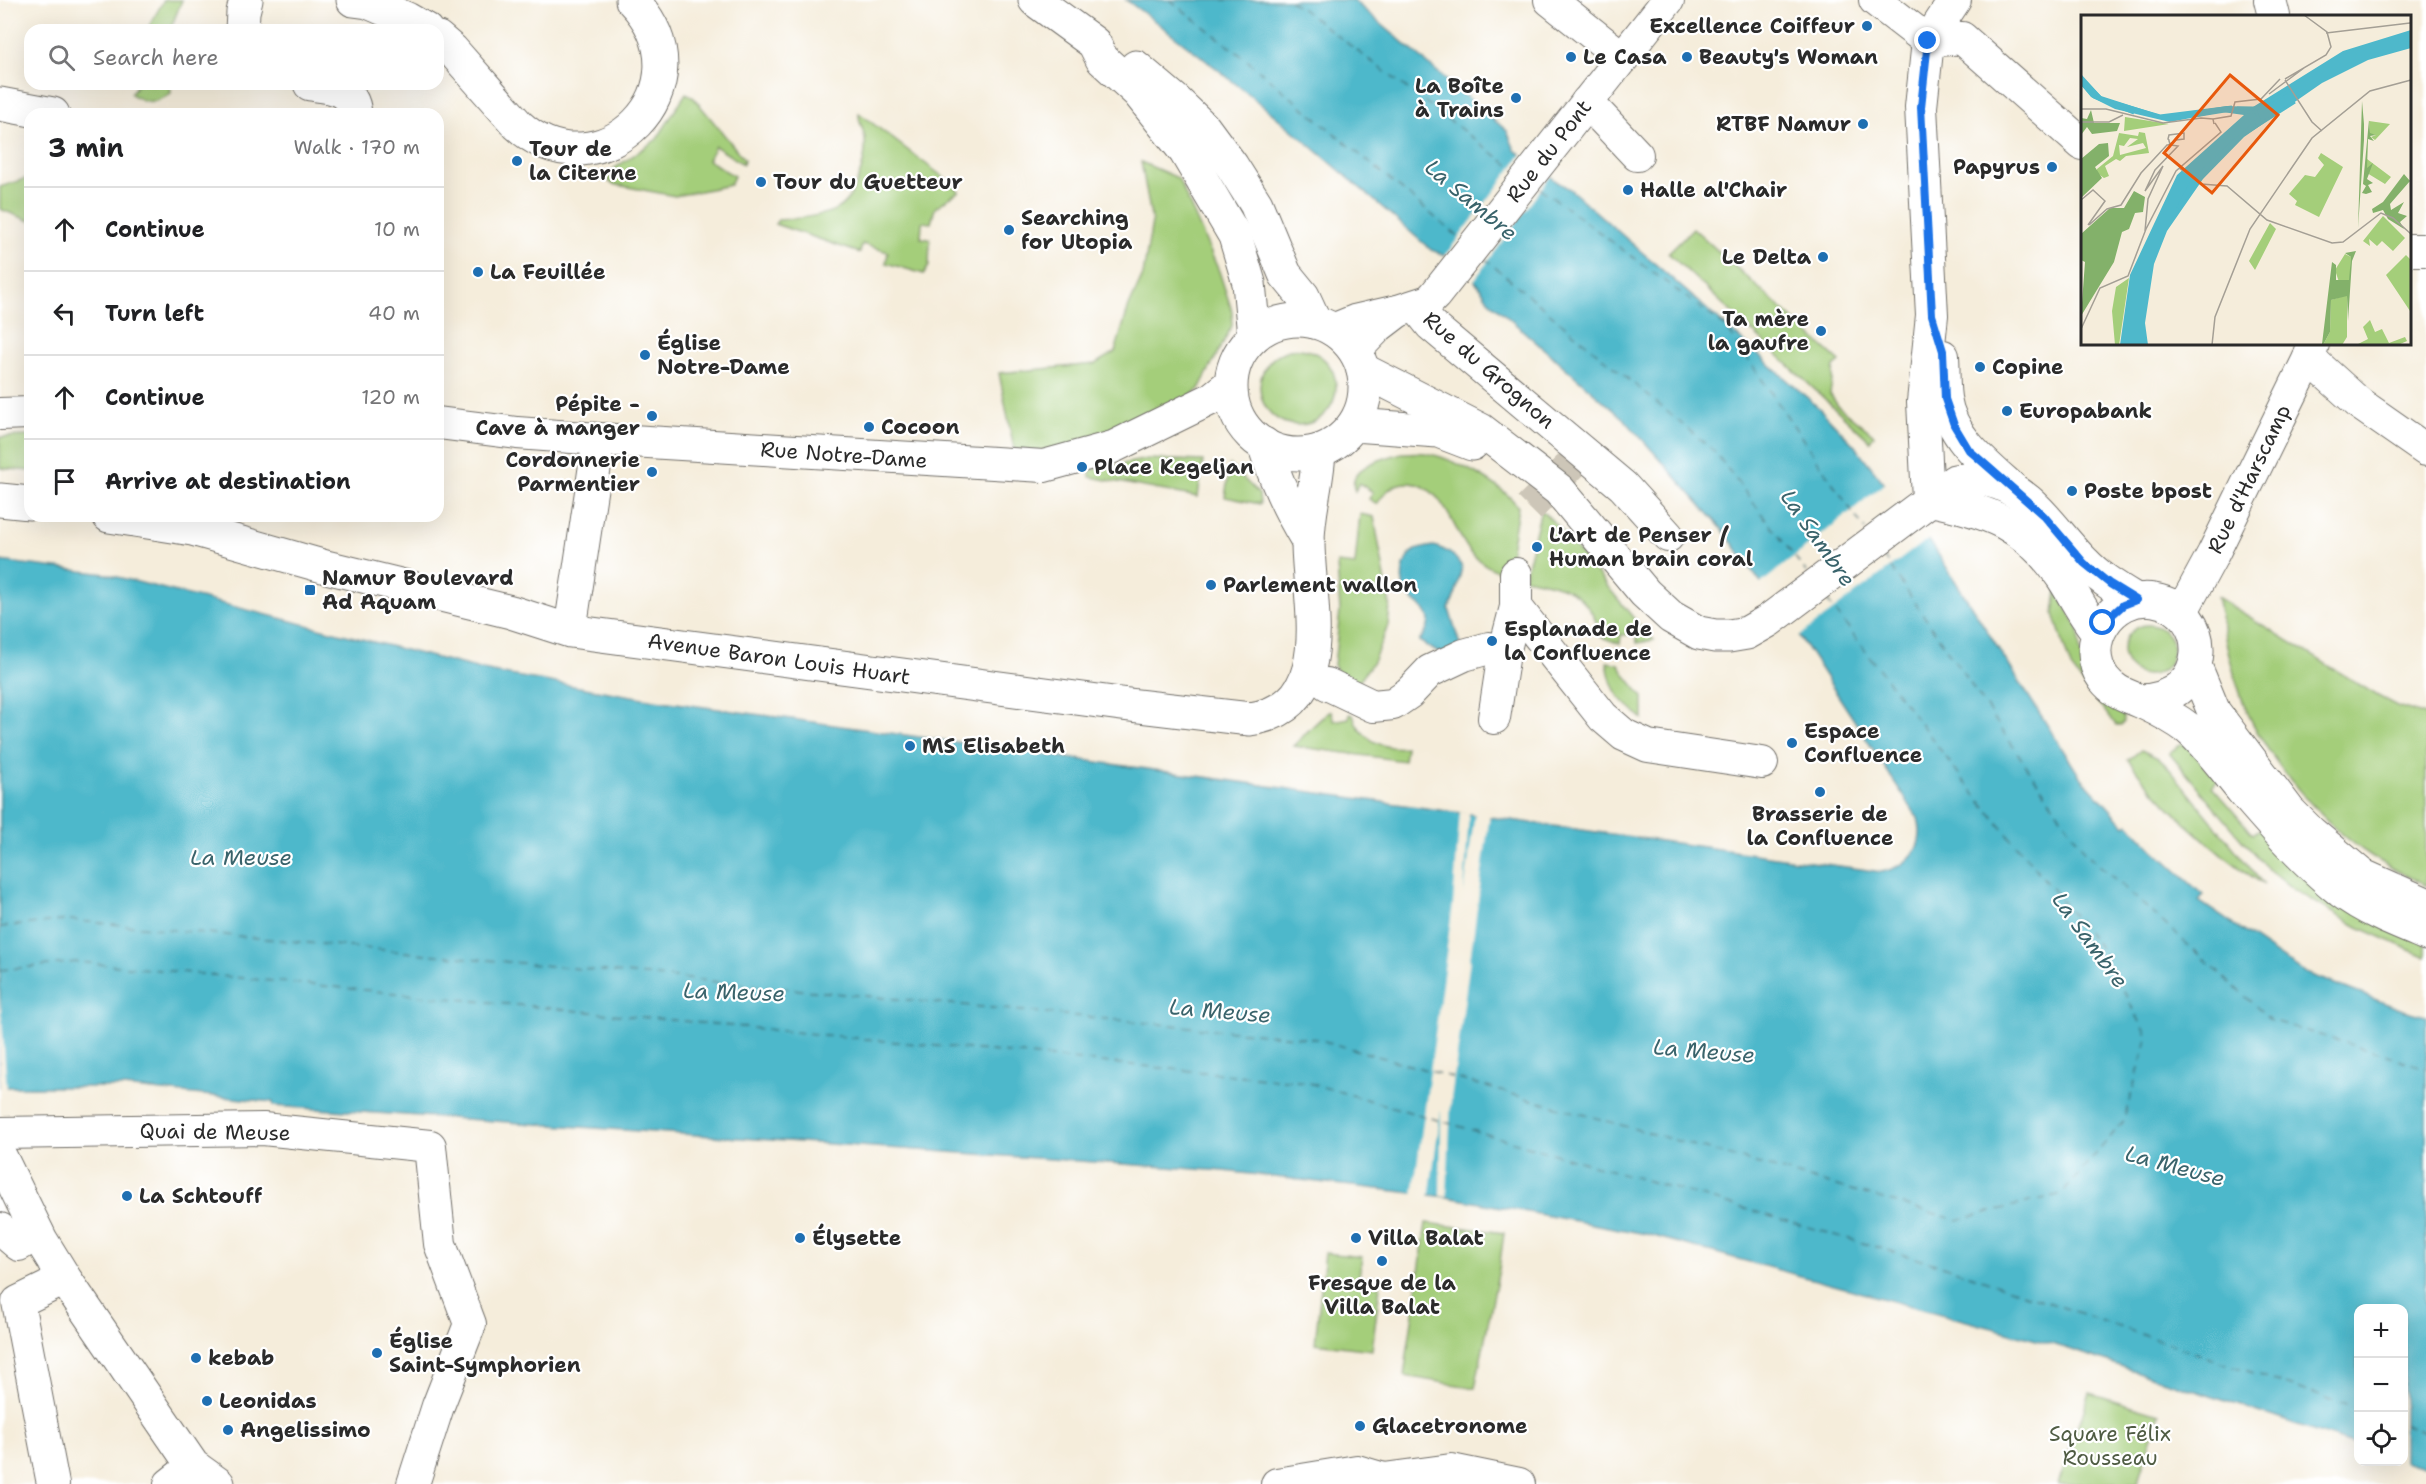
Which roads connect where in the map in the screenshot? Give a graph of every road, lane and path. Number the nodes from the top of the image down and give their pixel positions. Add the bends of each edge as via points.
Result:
1 (246, 0) edge
2 (353, 0) edge
3 (632, 0) edge
4 (1035, 0) edge
5 (1550, 0) edge
6 (1668, 0) edge
7 (1875, 0) edge
8 (1955, 0) edge
9 (2271, 0) edge
10 (2274, 15) edge
11 (243, 24) edge
12 (416, 24) edge
13 (1928, 41) junction
14 (444, 43) edge
15 (1094, 43) junction
16 (1623, 58) junction
17 (342, 90) edge
18 (1587, 102) junction
19 (0, 104) edge
20 (354, 108) edge
21 (24, 109) edge
22 (2081, 143) edge
23 (1637, 155) dead end
24 (1406, 309) junction
25 (1932, 315) junction
26 (1254, 336) junction
27 (1342, 343) junction
28 (2311, 351) edge
29 (1231, 383) junction
30 (24, 413) edge
31 (0, 414) edge
32 (444, 424) edge
33 (1354, 425) junction
34 (598, 439) junction
35 (1264, 444) junction
36 (1506, 450) junction
37 (2426, 450) edge
38 (1319, 451) junction
39 (2013, 489) junction
40 (1928, 499) junction
41 (0, 500) edge
42 (24, 502) edge
43 (147, 522) edge
44 (1668, 536) dead end
45 (1308, 541) junction
46 (1516, 574) dead end
47 (2136, 600) junction
48 (1516, 607) junction
49 (2181, 613) junction
50 (570, 631) junction
51 (2098, 632) junction
52 (1504, 653) junction
53 (2195, 666) junction
54 (1327, 684) dead end
55 (2140, 701) junction
56 (1494, 718) dead end
57 (1762, 763) dead end
58 (2426, 904) edge
59 (2426, 934) edge
60 (0, 1133) edge
61 (0, 1156) edge
62 (0, 1229) edge
63 (38, 1233) junction
64 (65, 1279) junction
65 (194, 1478) edge
66 (1384, 1481) edge
67 (53, 1484) edge
68 (413, 1484) edge
69 (1277, 1484) edge
70 (1519, 1484) edge

1 - 11 main road
2 - 12 main road via 368,2
3 - 14 main road via 655,33 661,75 641,119 623,135 600,146 556,146 529,134
4 - 15 main road
5 - 16 street
6 - 16 street, Rue du Pont
7 - 13 street
8 - 13 street
9 - 10 street
13 - 22 street via 1962,38
13 - 25 street via 1921,107
15 - 26 main road via 1102,59 1138,92 1185,151 1235,236 1249,283
15 - 27 main road via 1109,45 1204,128 1256,204 1286,274
16 - 18 street, Rue du Pont
17 - 20 main road
18 - 23 street
18 - 24 street, Rue du Pont via 1450,278 1429,301
19 - 21 main road
24 - 27 main road, Rue du Pont
24 - 44 street, Rue du Grognon via 1431,325 1623,486
25 - 39 street via 1943,351 1945,399 1954,425 1969,450
25 - 40 street via 1923,402
26 - 27 main road via 1286,321
26 - 29 main road via 1240,353
27 - 33 main road via 1365,399
27 - 36 main road via 1481,430
28 - 37 street via 2360,404
28 - 49 street, Rue d'Harscamp
29 - 34 street, Rue Notre-Dame via 1212,399 1113,447 1044,466
29 - 35 main road via 1239,419
30 - 31 street
32 - 34 street, Rue Notre-Dame
33 - 36 main road via 1438,431 1482,447
33 - 38 main road via 1339,441
34 - 50 street
35 - 38 main road via 1291,453
35 - 45 main road, Avenue Baron Louis Huart via 1287,507
36 - 40 main road via 1559,490 1645,593 1671,617 1699,633 1747,633 1768,621
38 - 45 main road, Avenue Baron Louis Huart
39 - 40 main road via 1987,480 1954,481
39 - 47 main road via 2044,516 2084,563
40 - 51 main road via 1965,506 2000,519 2036,544
41 - 42 main road
43 - 50 main road, Avenue Baron Louis Huart via 192,529
45 - 50 main road, Avenue Baron Louis Huart via 1313,633 1306,683 1279,710 1250,719
46 - 48 street
47 - 49 main road via 2168,604
47 - 51 main road via 2112,612
48 - 52 street
48 - 57 street via 1603,717 1624,735 1648,746
49 - 53 main road via 2196,638
51 - 55 main road via 2095,647 2102,676 2112,688
52 - 54 street via 1489,648 1455,659 1430,671 1393,704 1373,706
52 - 56 street
53 - 55 main road via 2178,691 2155,701
53 - 58 main road via 2214,712 2311,833 2361,875
55 - 59 main road via 2189,729 2296,850 2342,892
60 - 68 street, Quai de Meuse via 263,1129 430,1146 440,1244 470,1324
61 - 63 main road
62 - 63 street via 19,1245
63 - 64 main road
64 - 65 main road
64 - 67 street via 18,1302
66 - 69 street via 1357,1471
66 - 70 street via 1451,1470

